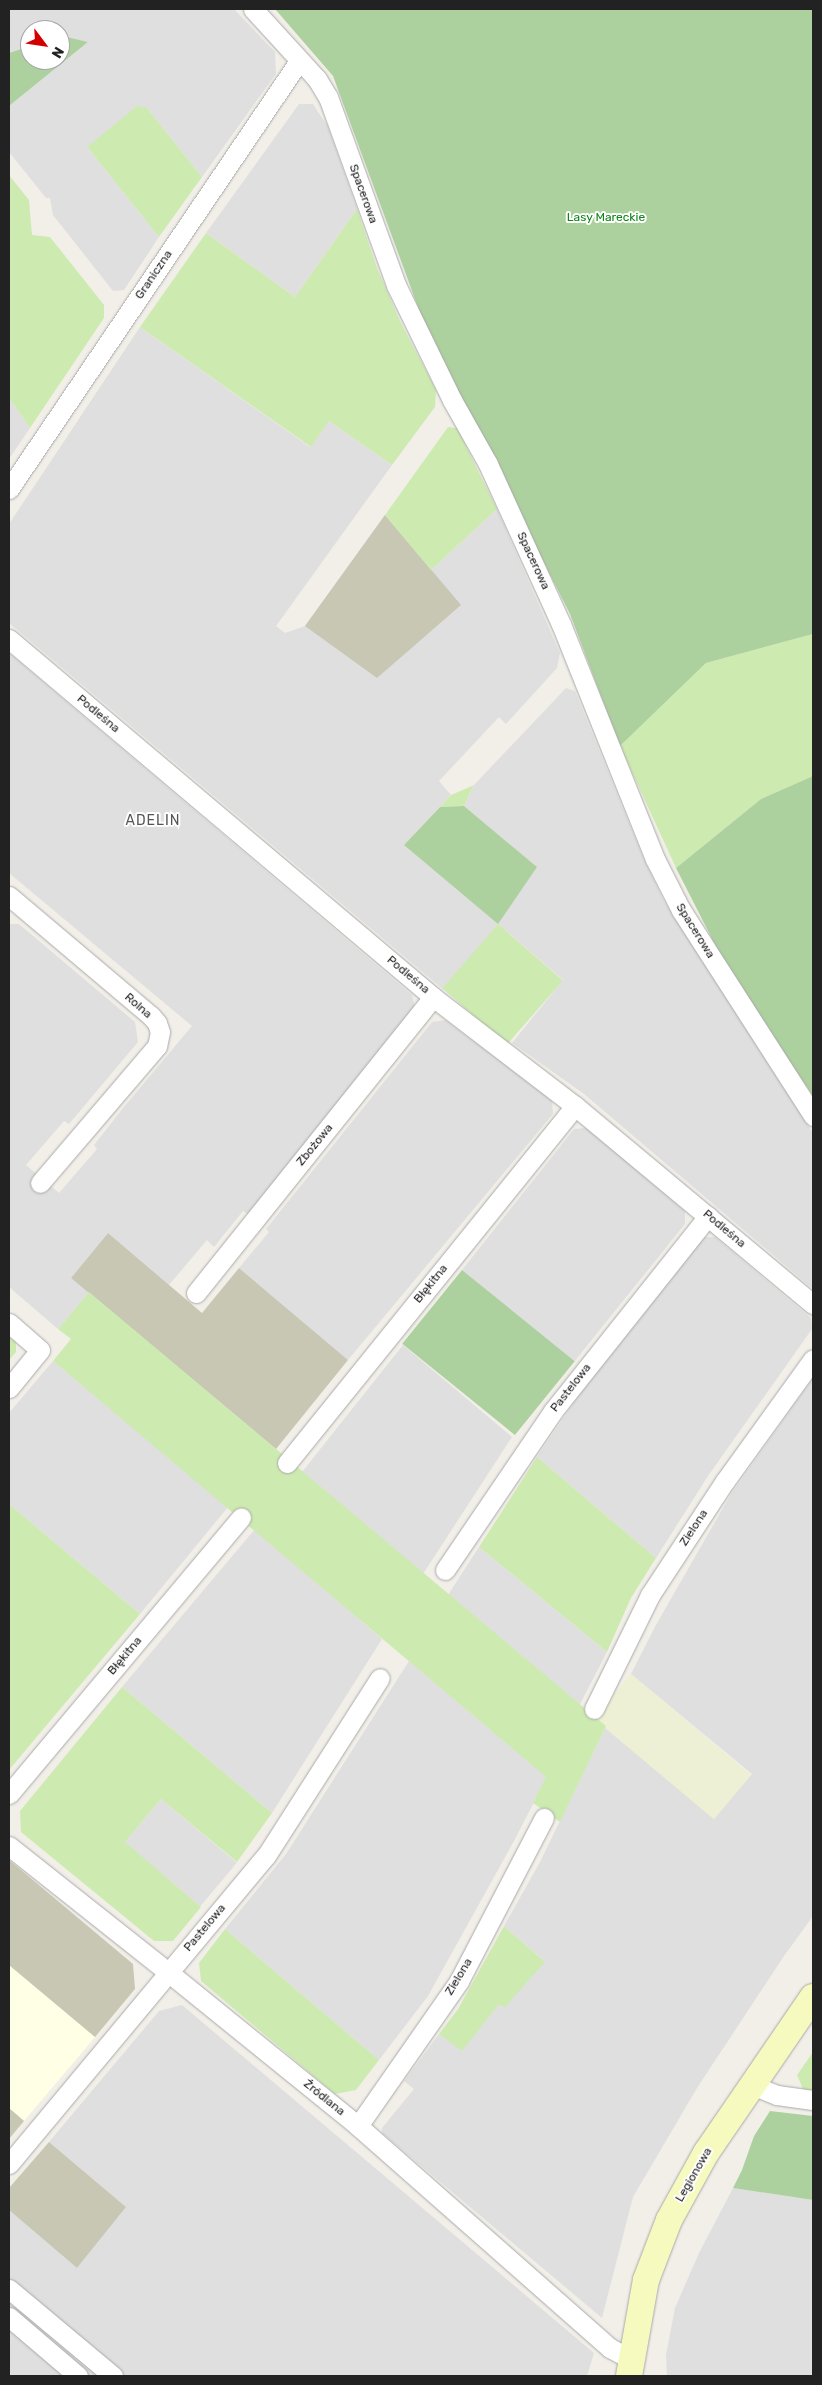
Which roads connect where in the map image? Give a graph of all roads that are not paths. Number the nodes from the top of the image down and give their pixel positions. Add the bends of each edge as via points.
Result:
1 (253, 9) edge
2 (299, 61) junction
3 (9, 489) edge
4 (9, 639) edge
5 (9, 896) edge
6 (433, 997) junction
7 (575, 1106) junction
8 (813, 1116) edge
9 (40, 1183) dead end
10 (708, 1216) junction
11 (196, 1293) dead end
12 (813, 1304) edge
13 (9, 1323) edge
14 (813, 1358) edge
15 (9, 1388) edge
16 (287, 1463) dead end
17 (242, 1518) dead end
18 (445, 1570) dead end
19 (380, 1678) dead end
20 (594, 1709) dead end
21 (9, 1794) edge
22 (544, 1818) dead end
23 (9, 1846) edge
24 (168, 1972) junction
25 (813, 1997) edge
26 (752, 2085) junction
27 (813, 2100) edge
28 (358, 2126) junction
29 (9, 2164) edge
30 (9, 2289) edge
31 (9, 2317) edge
32 (630, 2368) edge
33 (78, 2376) edge
34 (113, 2376) edge

1 - 2 street, Spacerowa
2 - 3 street, Graniczna
2 - 8 street, Spacerowa via 328,97 396,284 452,400 488,464 557,615 655,859 681,910
4 - 6 street, Podleśna
5 - 9 street, Rolna via 151,1016 160,1032 157,1046
6 - 7 street, Podleśna
6 - 11 street, Zbożowa
7 - 10 street, Podleśna
7 - 16 street, Błękitna
10 - 12 street, Podleśna
10 - 18 street, Pastelowa via 553,1411
13 - 15 street via 40,1350
14 - 20 street, Zielona via 725,1481 650,1595
17 - 21 street, Błękitna
19 - 24 street, Pastelowa via 266,1856
22 - 28 street, Zielona via 458,1980
23 - 24 street, Źródlana
24 - 28 street, Źródlana
24 - 29 street, Pastelowa
25 - 26 main road, Legionowa
26 - 27 street via 777,2095
26 - 32 main road, Legionowa via 706,2153 669,2220 646,2280
28 - 32 street, Źródlana
30 - 34 street
31 - 33 street

